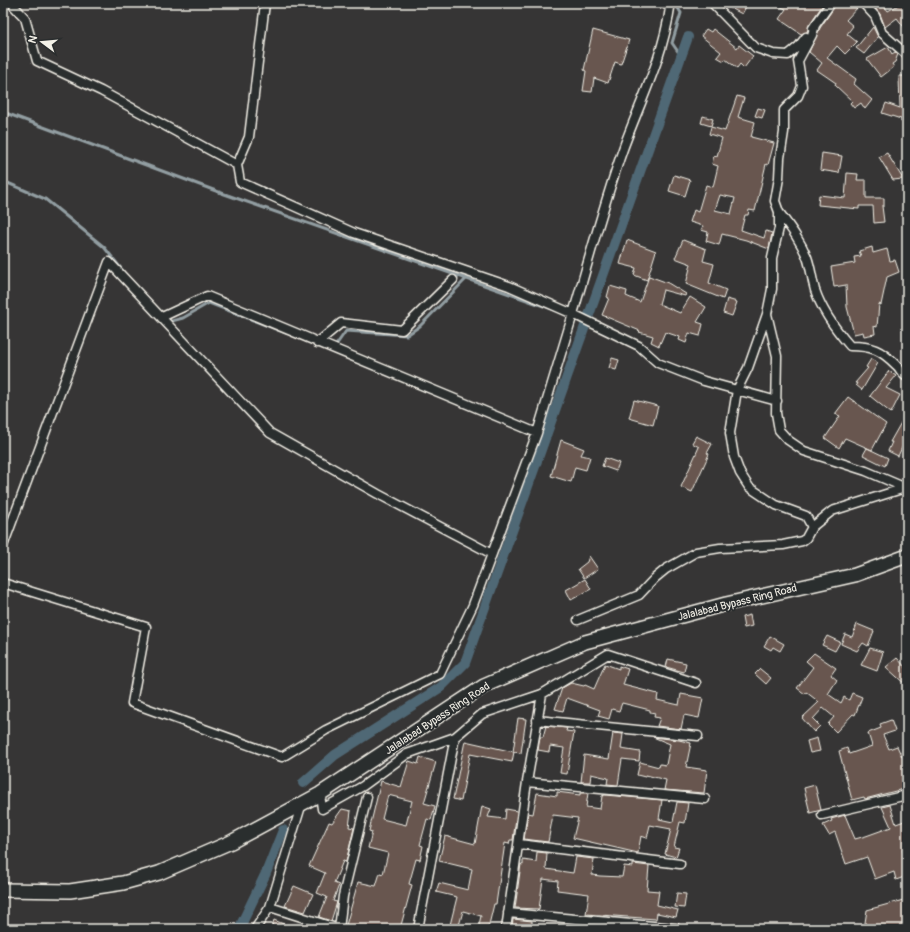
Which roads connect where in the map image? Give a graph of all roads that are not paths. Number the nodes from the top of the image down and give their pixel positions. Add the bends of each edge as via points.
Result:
1 (11, 3) edge
2 (265, 3) edge
3 (664, 3) edge
4 (712, 3) edge
5 (831, 3) edge
6 (862, 3) edge
7 (815, 25) junction
8 (907, 55) edge
9 (237, 165) junction
10 (779, 212) junction
11 (453, 280) dead end
12 (573, 314) junction
13 (767, 314) junction
14 (162, 317) junction
15 (317, 343) junction
16 (907, 377) edge
17 (737, 390) junction
18 (777, 401) junction
19 (537, 434) junction
20 (906, 488) edge
21 (812, 527) junction
22 (3, 546) edge
23 (492, 554) junction
24 (907, 556) edge
25 (3, 583) edge
26 (578, 620) dead end
27 (696, 683) dead end
28 (542, 694) junction
29 (537, 720) junction
30 (698, 736) dead end
31 (455, 737) junction
32 (527, 782) junction
33 (320, 794) junction
34 (907, 795) edge
35 (367, 797) dead end
36 (706, 799) dead end
37 (302, 803) junction
38 (822, 815) dead end
39 (519, 844) junction
40 (680, 864) dead end
41 (3, 890) edge
42 (270, 906) junction
43 (508, 913) junction
44 (676, 928) dead end
45 (255, 929) edge
46 (339, 929) edge
47 (418, 929) edge
48 (506, 929) edge

1 - 9 street via 25,18 37,60 101,91
2 - 9 street via 249,137
3 - 12 street via 670,8 660,56 623,150
4 - 7 street via 756,48 773,54 788,55 799,46
5 - 7 street
6 - 8 street via 874,16 882,33
7 - 10 street via 798,60 802,86 798,96 784,110 780,178 775,202
9 - 12 street via 240,182 354,233 509,286
10 - 13 street via 779,228 772,258 772,289
10 - 16 street via 796,235 808,258 816,292 826,314 842,336 850,346 869,346 879,351
11 - 15 street via 402,330 341,323
12 - 17 street via 639,346 658,363 704,381
12 - 19 street
13 - 17 street via 748,368
13 - 18 street via 777,356
14 - 15 street via 207,296
14 - 22 street via 109,262
14 - 23 street via 270,433
15 - 19 street
17 - 18 street
17 - 21 street via 730,433 740,473 749,487 776,505 806,516
18 - 20 street via 779,430 804,452 866,471
19 - 23 street
20 - 21 street via 832,511
21 - 26 street via 802,541 783,545 720,548 696,552 666,569 640,595
23 - 25 street via 473,605 440,674 326,730 282,758 132,703 146,627
24 - 33 highway, Jalalabad Bypass Ring Road via 855,575 726,604 585,642 484,686
27 - 28 street via 608,654
28 - 29 street
28 - 31 street via 482,714
29 - 30 street
29 - 32 street
31 - 33 street via 407,754 363,786 322,810
31 - 47 street
32 - 36 street
32 - 39 street
33 - 37 highway, Jalalabad Bypass Ring Road
34 - 38 street
35 - 46 street via 343,896
37 - 41 highway, Jalalabad Bypass Ring Road via 231,842 159,873 123,883 70,891
37 - 42 street
39 - 40 street
39 - 43 street
42 - 45 street
42 - 46 street
43 - 44 street
43 - 48 street

